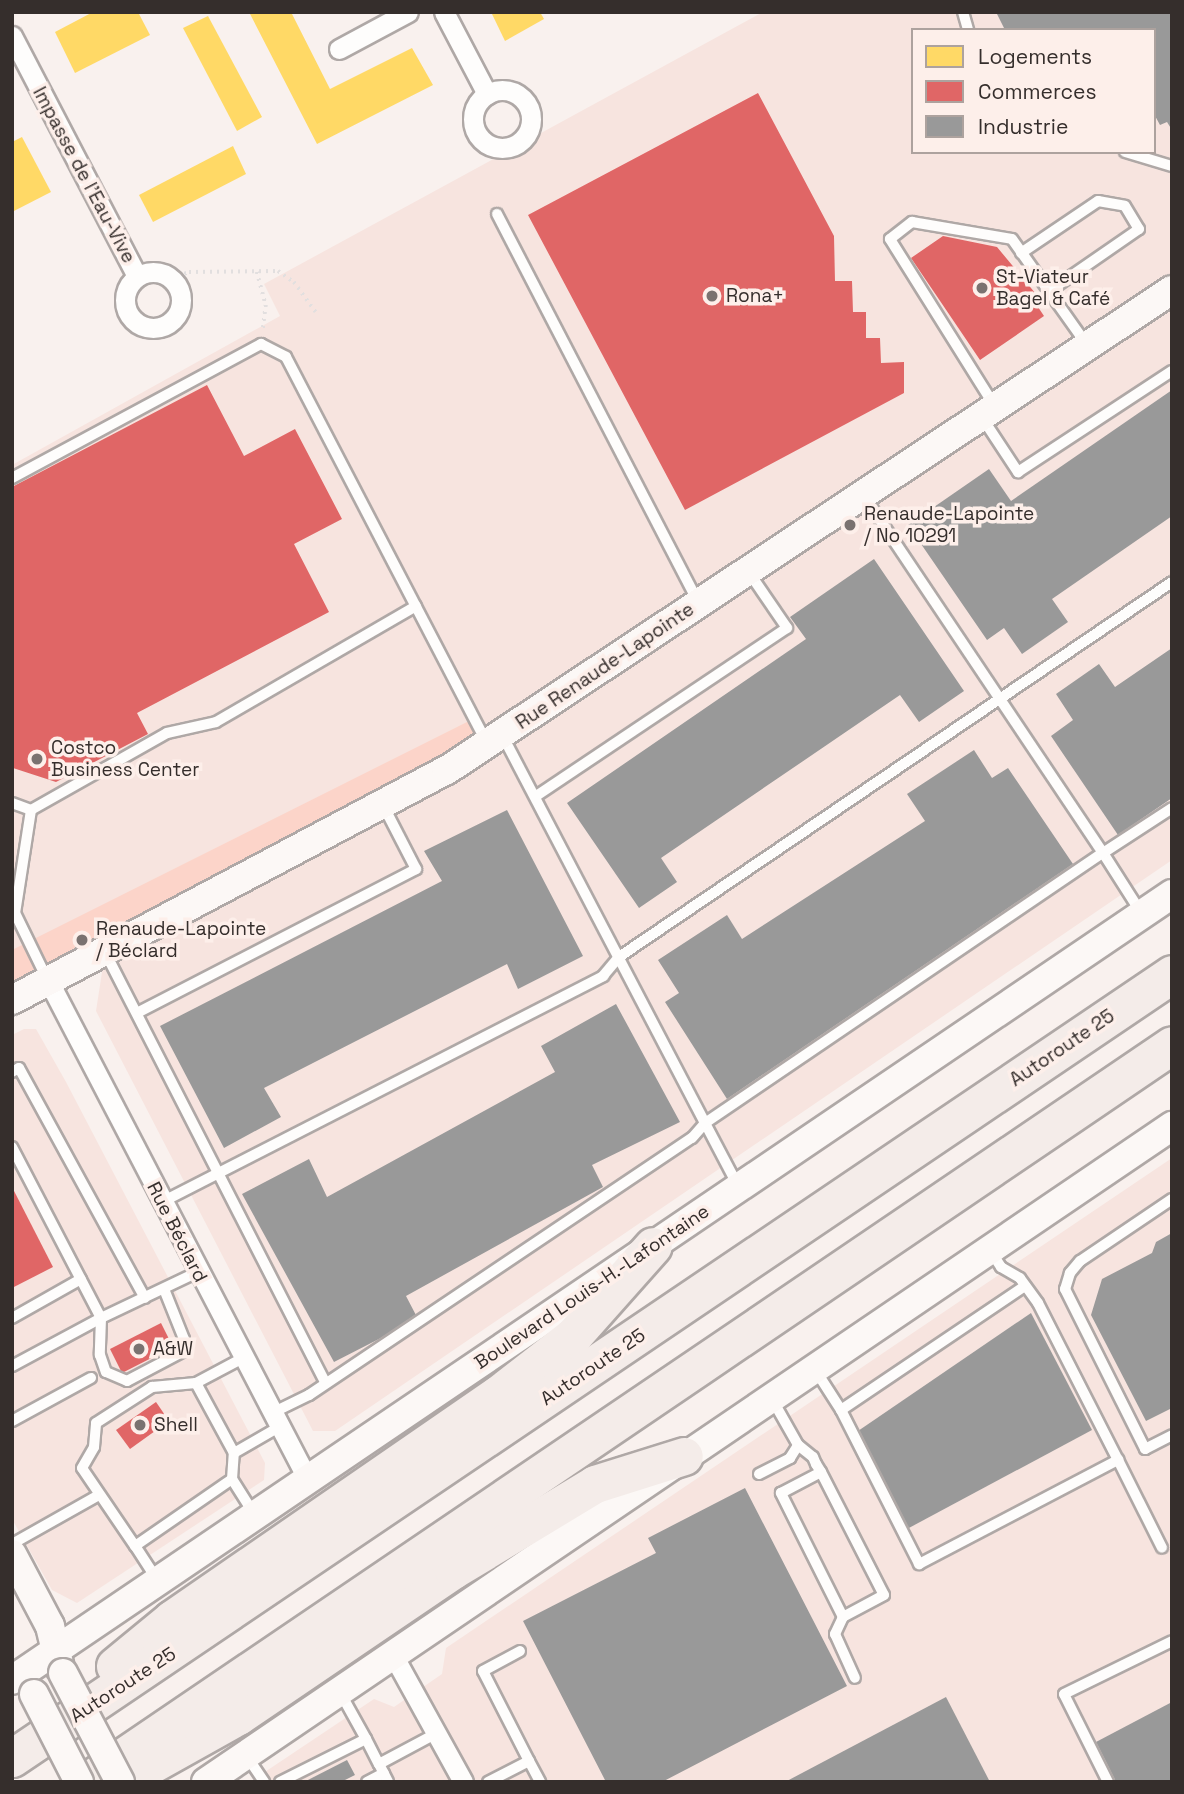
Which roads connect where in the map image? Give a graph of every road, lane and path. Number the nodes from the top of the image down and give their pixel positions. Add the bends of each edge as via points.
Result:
1 (408, 12) edge
2 (444, 12) edge
3 (12, 36) edge
4 (339, 50) dead end
5 (487, 94) dead end
6 (1132, 154) edge
7 (1172, 166) edge
8 (497, 214) dead end
9 (1021, 253) junction
10 (257, 272) junction
11 (137, 276) junction
12 (171, 278) junction
13 (1172, 290) edge
14 (1048, 292) junction
15 (316, 312) dead end
16 (261, 344) junction
17 (1087, 346) junction
18 (1172, 371) edge
19 (988, 411) junction
20 (12, 478) edge
21 (863, 494) junction
22 (748, 571) junction
23 (1172, 582) edge
24 (699, 603) junction
25 (416, 606) junction
26 (1000, 699) junction
27 (495, 739) junction
28 (536, 796) junction
29 (12, 803) edge
30 (383, 806) junction
31 (1172, 808) edge
32 (31, 810) junction
33 (1103, 853) junction
34 (1172, 894) edge
35 (1142, 914) junction
36 (105, 952) junction
37 (619, 957) junction
38 (1172, 974) edge
39 (49, 982) junction
40 (12, 1000) edge
41 (137, 1013) junction
42 (1172, 1045) edge
43 (12, 1072) edge
44 (705, 1123) junction
45 (1172, 1126) edge
46 (12, 1147) edge
47 (218, 1172) junction
48 (739, 1187) junction
49 (1172, 1199) edge
50 (162, 1202) junction
51 (653, 1246) junction
52 (989, 1250) junction
53 (198, 1272) junction
54 (81, 1279) junction
55 (1024, 1286) junction
56 (164, 1289) junction
57 (145, 1298) junction
58 (12, 1318) edge
59 (101, 1318) junction
60 (243, 1358) junction
61 (12, 1366) edge
62 (814, 1369) junction
63 (92, 1378) dead end
64 (196, 1383) junction
65 (326, 1383) junction
66 (772, 1397) junction
67 (841, 1410) junction
68 (12, 1420) edge
69 (276, 1420) junction
70 (1172, 1435) edge
71 (798, 1446) junction
72 (234, 1453) junction
73 (684, 1456) junction
74 (1118, 1460) junction
75 (821, 1472) junction
76 (759, 1474) dead end
77 (232, 1479) junction
78 (308, 1479) junction
79 (99, 1495) junction
80 (255, 1516) junction
81 (12, 1544) edge
82 (135, 1546) junction
83 (1162, 1548) dead end
84 (12, 1554) edge
85 (158, 1583) junction
86 (843, 1617) junction
87 (1172, 1641) edge
88 (520, 1651) dead end
89 (393, 1655) junction
90 (58, 1663) junction
91 (20, 1675) edge
92 (855, 1678) dead end
93 (340, 1691) junction
94 (437, 1733) junction
95 (366, 1739) junction
96 (12, 1750) edge
97 (246, 1755) junction
98 (12, 1758) edge
99 (529, 1761) junction
100 (383, 1773) edge
101 (79, 1782) edge
102 (86, 1782) edge
103 (120, 1782) edge
104 (206, 1782) edge
105 (264, 1782) edge
106 (280, 1782) edge
107 (367, 1782) edge
108 (463, 1782) edge
109 (488, 1782) edge
110 (540, 1782) edge
111 (1108, 1782) edge

1 - 4 street
2 - 5 street
3 - 11 street, Impasse de l'Eau-Vive
6 - 7 lane
8 - 24 lane
9 - 14 lane
9 - 14 lane via 1098,201 1125,206 1139,229
9 - 19 lane via 1012,239 912,222 890,239
10 - 12 path via 189,272
10 - 15 path via 278,271 294,282
10 - 16 path via 266,305
11 - 12 street, Impasse de l'Eau-Vive via 155,272
11 - 12 street, Impasse de l'Eau-Vive via 126,291 127,310 148,327 167,324 178,310 180,293
13 - 17 main road, Rue Renaude-Lapointe
14 - 17 lane
16 - 20 lane
16 - 25 lane via 286,357
17 - 19 main road, Rue Renaude-Lapointe
18 - 19 lane via 1018,472
19 - 21 main road, Rue Renaude-Lapointe
21 - 22 main road, Rue Renaude-Lapointe
21 - 26 lane
22 - 24 main road, Rue Renaude-Lapointe
22 - 28 lane via 787,628
23 - 26 lane
24 - 27 main road, Rue Renaude-Lapointe
25 - 27 lane
25 - 32 lane via 262,699 216,722 167,733
26 - 33 lane
26 - 37 lane
27 - 28 lane
27 - 30 main road, Rue Renaude-Lapointe
28 - 37 lane
29 - 32 lane
30 - 36 main road, Rue Renaude-Lapointe
30 - 41 lane via 416,869
31 - 33 lane
32 - 39 lane via 15,912
33 - 35 lane
33 - 44 lane
34 - 35 main road, Boulevard Louis-H.-Lafontaine
35 - 48 main road, Boulevard Louis-H.-Lafontaine
36 - 39 main road, Rue Renaude-Lapointe
36 - 41 lane
37 - 44 lane
37 - 47 lane via 603,976
38 - 98 highway, Autoroute 25
39 - 40 main road, Rue Renaude-Lapointe
39 - 50 street, Rue Béclard
41 - 47 lane
42 - 102 highway
43 - 57 lane via 19,1068
44 - 48 lane
44 - 65 lane via 692,1138
45 - 52 main road
46 - 54 lane
47 - 50 lane
47 - 65 lane
48 - 51 main road, Boulevard Louis-H.-Lafontaine
49 - 70 lane via 1080,1261 1065,1289 1145,1448
50 - 53 street, Rue Béclard
51 - 78 main road, Boulevard Louis-H.-Lafontaine
51 - 96 highway via 572,1336 497,1395 172,1619
52 - 55 lane
52 - 62 main road
53 - 56 lane
53 - 60 street, Rue Béclard
54 - 58 lane
54 - 59 lane
55 - 67 lane
55 - 74 lane
56 - 57 lane
56 - 59 lane via 184,1339 182,1352 127,1381 106,1372 100,1355
57 - 59 lane
59 - 61 lane
60 - 64 lane
60 - 69 street, Rue Béclard
62 - 66 main road
62 - 67 lane
63 - 68 lane
64 - 72 lane
64 - 79 lane via 152,1387 96,1423 94,1447 82,1468
65 - 69 lane
66 - 71 lane
66 - 73 main road
67 - 74 lane via 919,1564
69 - 72 lane
69 - 78 street, Rue Béclard
71 - 75 lane via 813,1457
71 - 76 lane via 790,1458
72 - 77 lane
73 - 89 main road
73 - 103 highway via 595,1484 453,1570 238,1716
74 - 83 lane
75 - 86 lane via 781,1493
75 - 86 lane via 884,1595
77 - 80 lane
77 - 82 lane
78 - 80 main road, Boulevard Louis-H.-Lafontaine
79 - 81 lane
79 - 82 lane
80 - 85 main road, Boulevard Louis-H.-Lafontaine
82 - 85 lane
84 - 90 main road via 50,1626
85 - 90 main road, Boulevard Louis-H.-Lafontaine
86 - 92 lane via 835,1634
87 - 111 lane via 1064,1694
88 - 99 lane via 482,1671
89 - 93 main road
89 - 94 street
90 - 91 main road, Boulevard Louis-H.-Lafontaine
90 - 103 main road, bridge
91 - 101 main road, bridge
93 - 95 lane
93 - 97 main road
94 - 100 lane
94 - 108 street
95 - 100 lane
95 - 106 lane
97 - 104 main road
97 - 105 lane
99 - 109 lane
99 - 110 lane
100 - 107 lane

